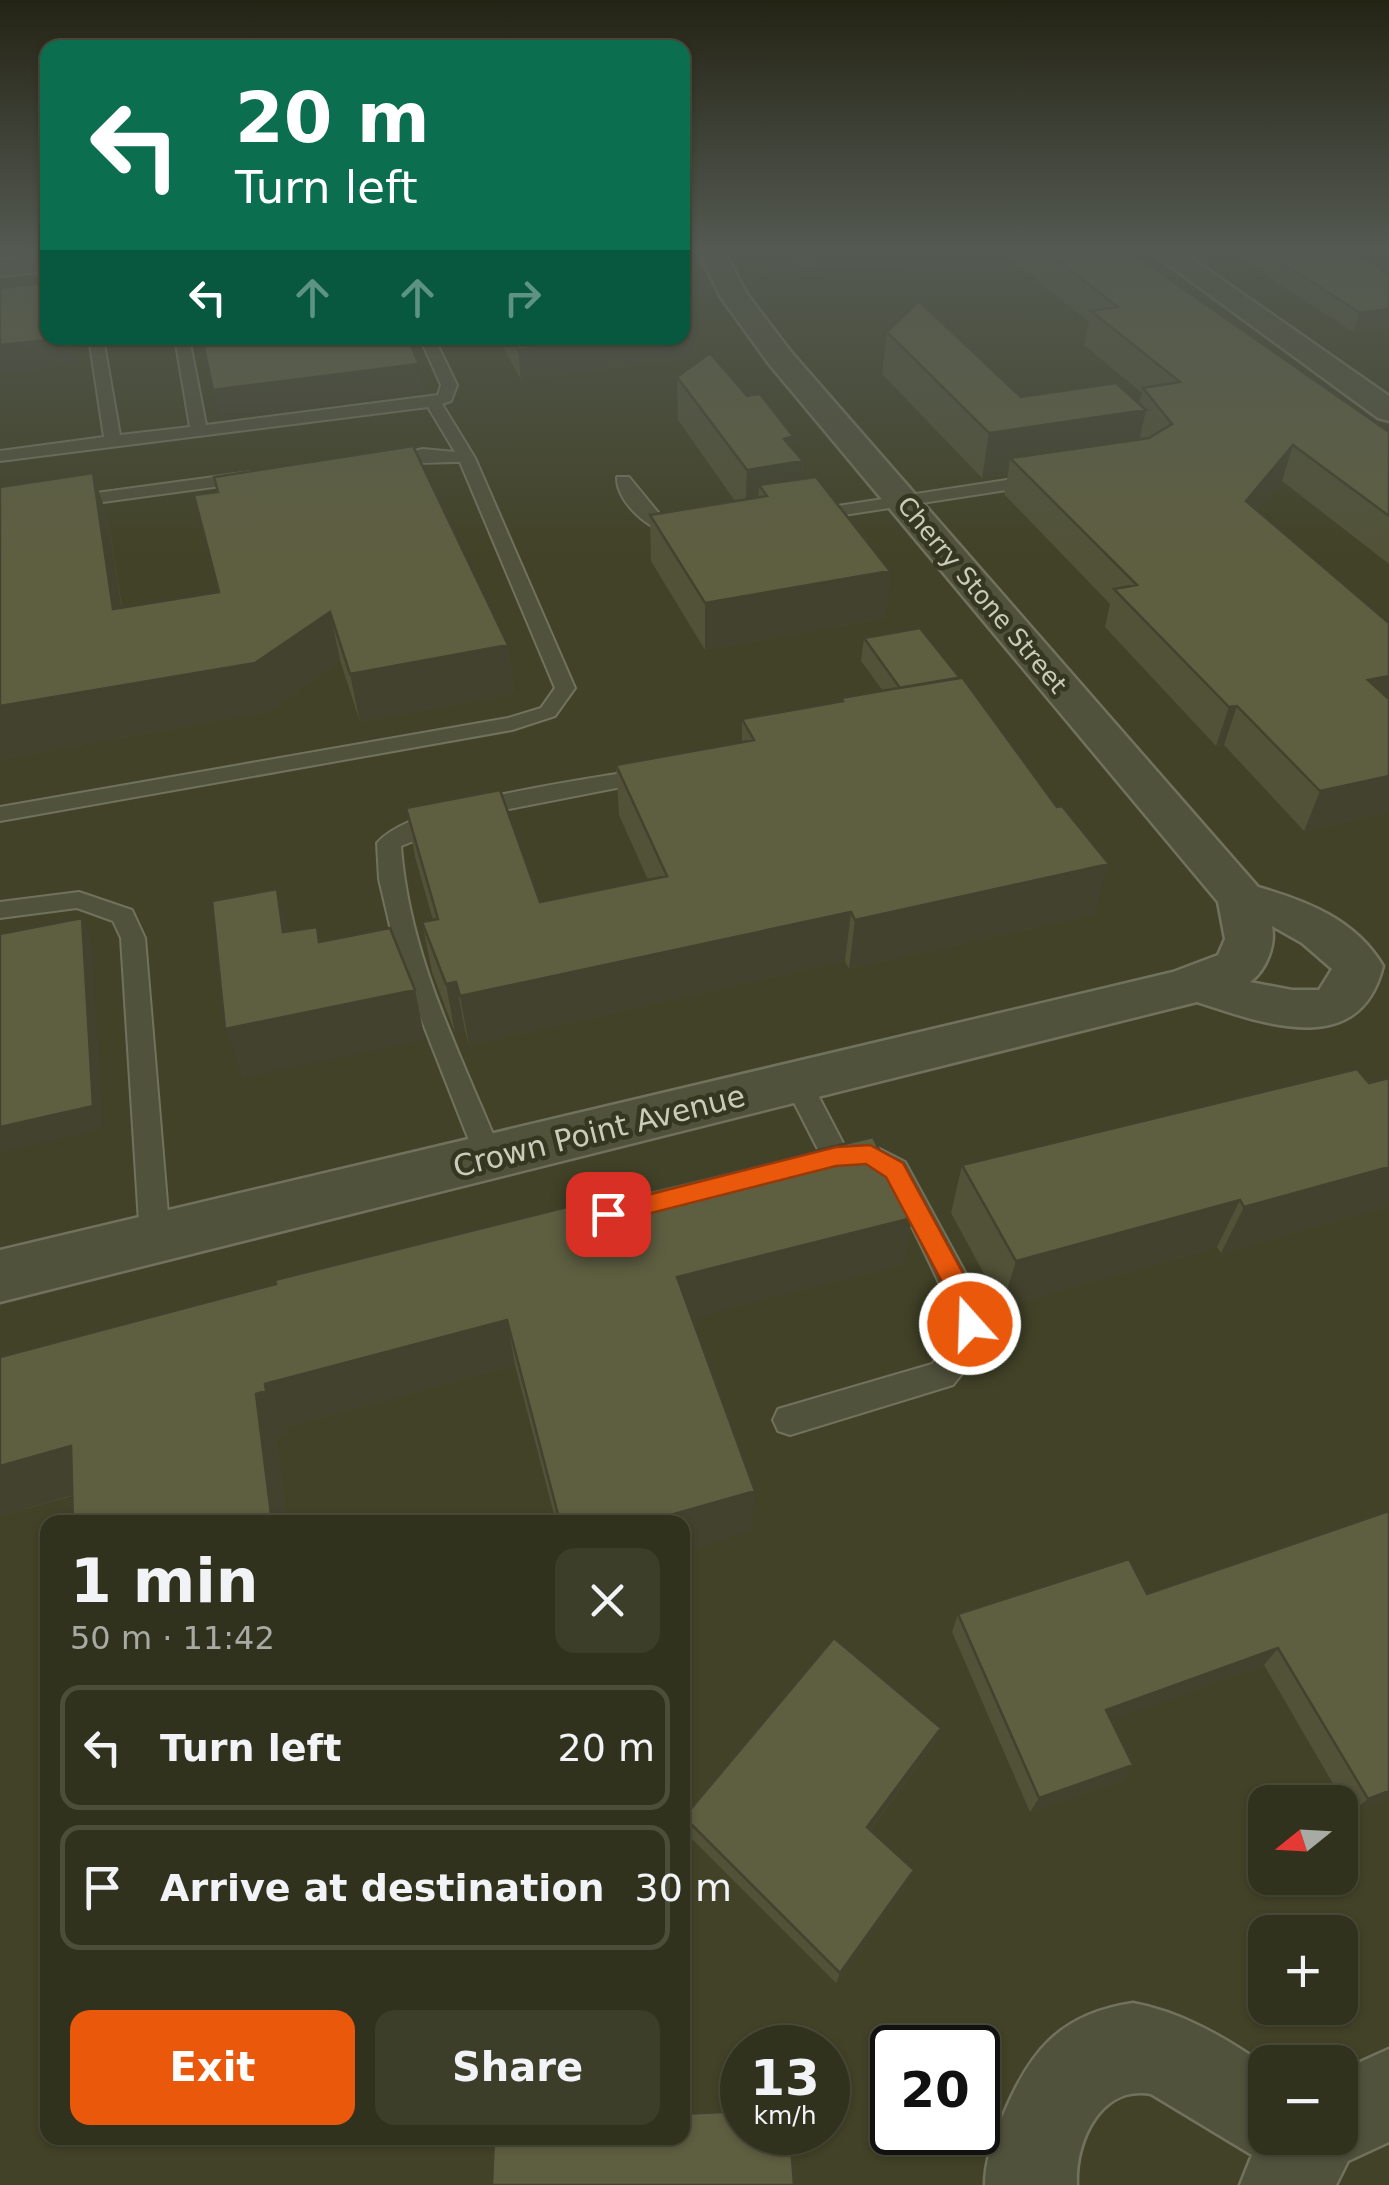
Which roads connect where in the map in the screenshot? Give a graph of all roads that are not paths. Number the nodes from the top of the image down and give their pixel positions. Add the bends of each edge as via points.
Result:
1 (98, 351) edge
2 (184, 351) edge
3 (433, 351) edge
4 (776, 351) edge
5 (1304, 351) edge
6 (433, 402) junction
7 (1389, 411) edge
8 (199, 433) junction
9 (113, 441) junction
10 (0, 456) edge
11 (467, 458) junction
12 (365, 462) edge
13 (269, 474) edge
14 (1067, 476) edge
15 (623, 481) dead end
16 (0, 510) edge
17 (913, 514) junction
18 (786, 518) edge
19 (708, 530) edge
20 (634, 778) edge
21 (0, 814) edge
22 (0, 910) edge
23 (1246, 919) junction
24 (1198, 984) junction
25 (798, 1083) junction
26 (836, 1156) junction
27 (489, 1158) junction
28 (798, 1166) edge
29 (154, 1238) junction
30 (0, 1276) edge
31 (790, 1420) dead end
32 (1389, 2092) edge
33 (1248, 2108) edge
34 (1358, 2109) edge
35 (1031, 2185) edge

1 - 9 lane
2 - 8 lane
3 - 6 lane via 448,385 445,398
4 - 17 street, Cherry Stone Street
5 - 7 street
6 - 8 lane
6 - 11 lane
8 - 9 lane
9 - 10 lane
11 - 12 lane via 423,454
11 - 21 lane via 565,688 548,712 512,724
13 - 16 lane
14 - 17 lane
15 - 19 lane via 661,528
17 - 18 lane
17 - 23 street, Cherry Stone Street
20 - 27 lane via 467,812 389,843 388,875 420,978
22 - 29 lane via 80,900 123,916 128,926
23 - 24 street, Crown Point Avenue via 1238,966
23 - 24 street via 1297,914 1337,940 1358,966 1358,983 1347,996 1307,1010 1273,1008
24 - 25 street, Crown Point Avenue
25 - 26 lane
25 - 27 street, Crown Point Avenue
26 - 28 lane
26 - 31 lane via 870,1154 895,1170 961,1294 970,1324 962,1350 942,1374
27 - 29 street, Crown Point Avenue
29 - 30 street, Crown Point Avenue
32 - 34 street
33 - 35 street via 1184,2062 1134,2043 1100,2053 1066,2080 1029,2163

